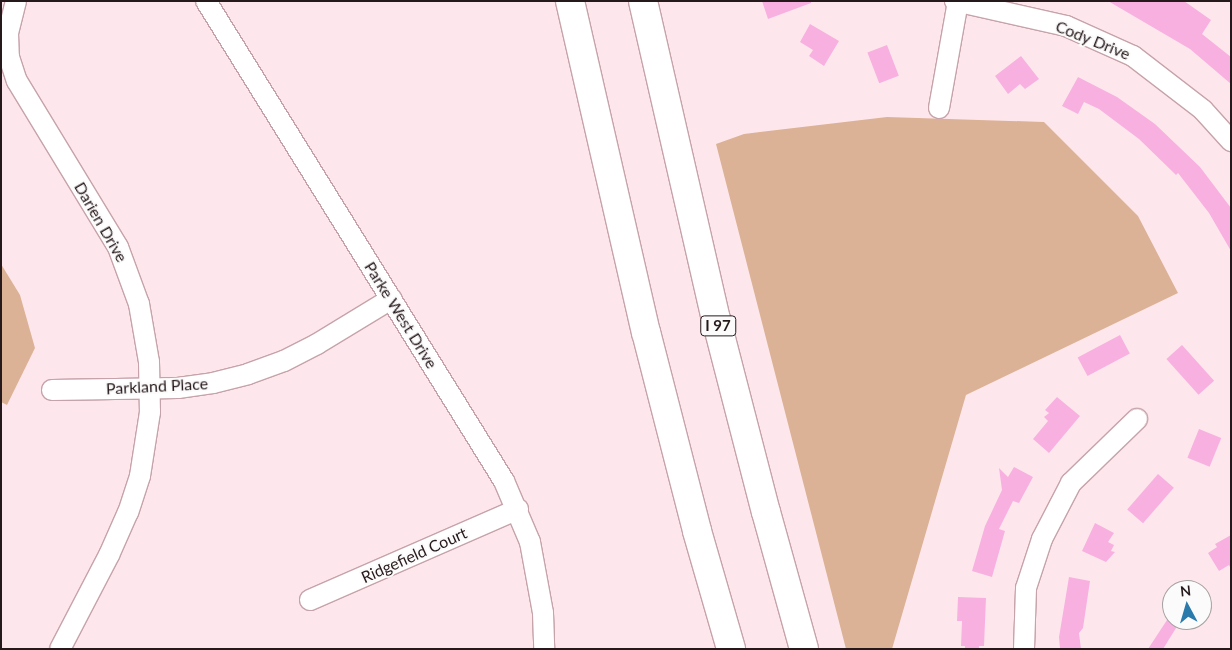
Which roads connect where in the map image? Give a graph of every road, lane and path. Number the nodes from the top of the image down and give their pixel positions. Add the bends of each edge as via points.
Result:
1 (16, 1) edge
2 (206, 1) edge
3 (570, 1) edge
4 (643, 1) edge
5 (957, 1) edge
6 (939, 108) dead end
7 (1231, 141) edge
8 (391, 299) junction
9 (151, 388) junction
10 (52, 390) dead end
11 (1136, 419) dead end
12 (518, 509) junction
13 (310, 600) dead end
14 (60, 649) edge
15 (544, 649) edge
16 (731, 649) edge
17 (804, 649) edge
18 (1024, 649) edge

1 - 9 street, Darien Drive via 8,33 9,57 17,81 118,247 139,304
2 - 8 street, Parke West Drive
3 - 16 highway via 646,332
4 - 17 highway, I 97 via 716,319
5 - 6 street
5 - 7 street, Cody Drive via 1066,26 1133,56 1203,110
8 - 9 street, Parkland Place via 317,344 275,364 213,383
8 - 12 street, Parke West Drive
9 - 10 street, Parkland Place
9 - 14 street, Darien Drive via 147,444 128,512
11 - 18 street via 1071,483 1042,539 1026,588
12 - 13 street, Ridgefield Court
12 - 15 street, Parke West Drive via 538,577

